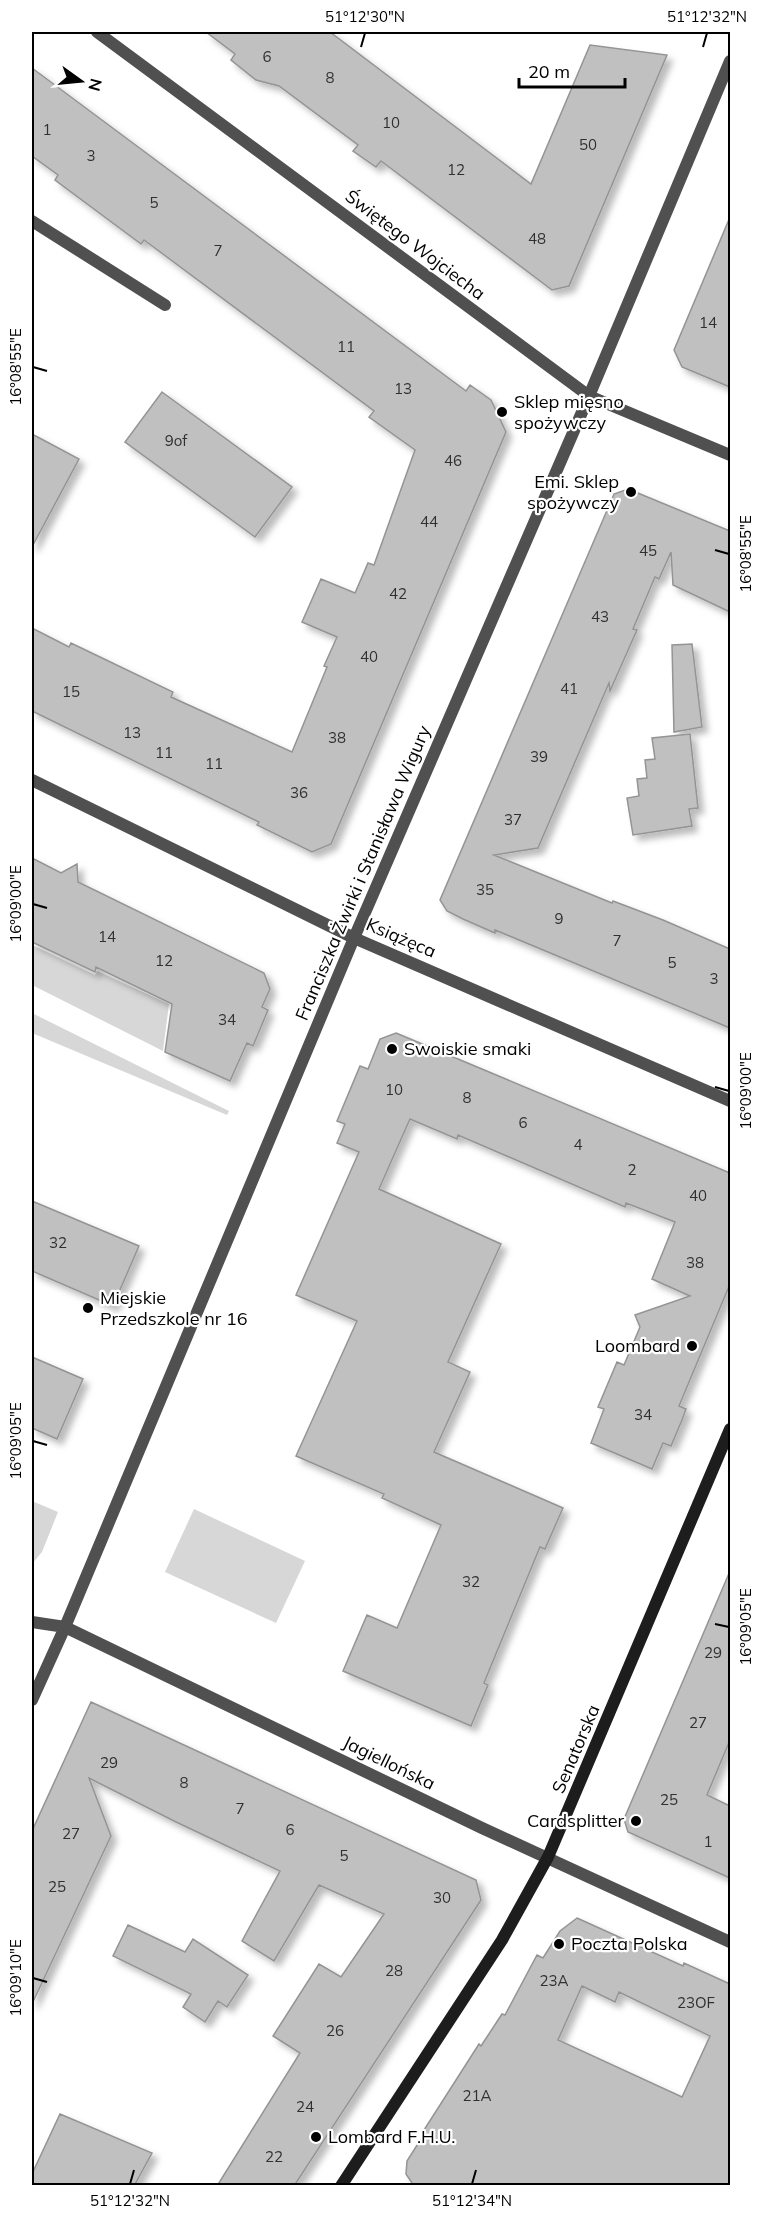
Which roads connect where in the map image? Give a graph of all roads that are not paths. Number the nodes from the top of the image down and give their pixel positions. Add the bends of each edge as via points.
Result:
1 (97, 32) edge
2 (730, 61) edge
3 (32, 221) edge
4 (165, 305) dead end
5 (588, 396) junction
6 (730, 455) edge
7 (32, 780) edge
8 (354, 938) junction
9 (730, 1101) edge
10 (730, 1429) edge
11 (32, 1622) edge
12 (65, 1627) junction
13 (32, 1700) edge
14 (548, 1857) junction
15 (730, 1942) edge
16 (341, 2186) edge

1 - 5 street, Świętego Wojciecha
2 - 5 street, Franciszka Żwirki i Stanisława Wigury
3 - 4 street
5 - 6 street, Świętego Wojciecha
5 - 8 street, Franciszka Żwirki i Stanisława Wigury
7 - 8 street, Książęca
8 - 9 street, Książęca
8 - 12 street, Franciszka Żwirki i Stanisława Wigury
10 - 14 street, Senatorska
11 - 12 street, Jagiellońska
12 - 13 street, Franciszka Żwirki i Stanisława Wigury
12 - 14 street, Jagiellońska
14 - 15 street, Jagiellońska
14 - 16 street, Senatorska via 502,1940

